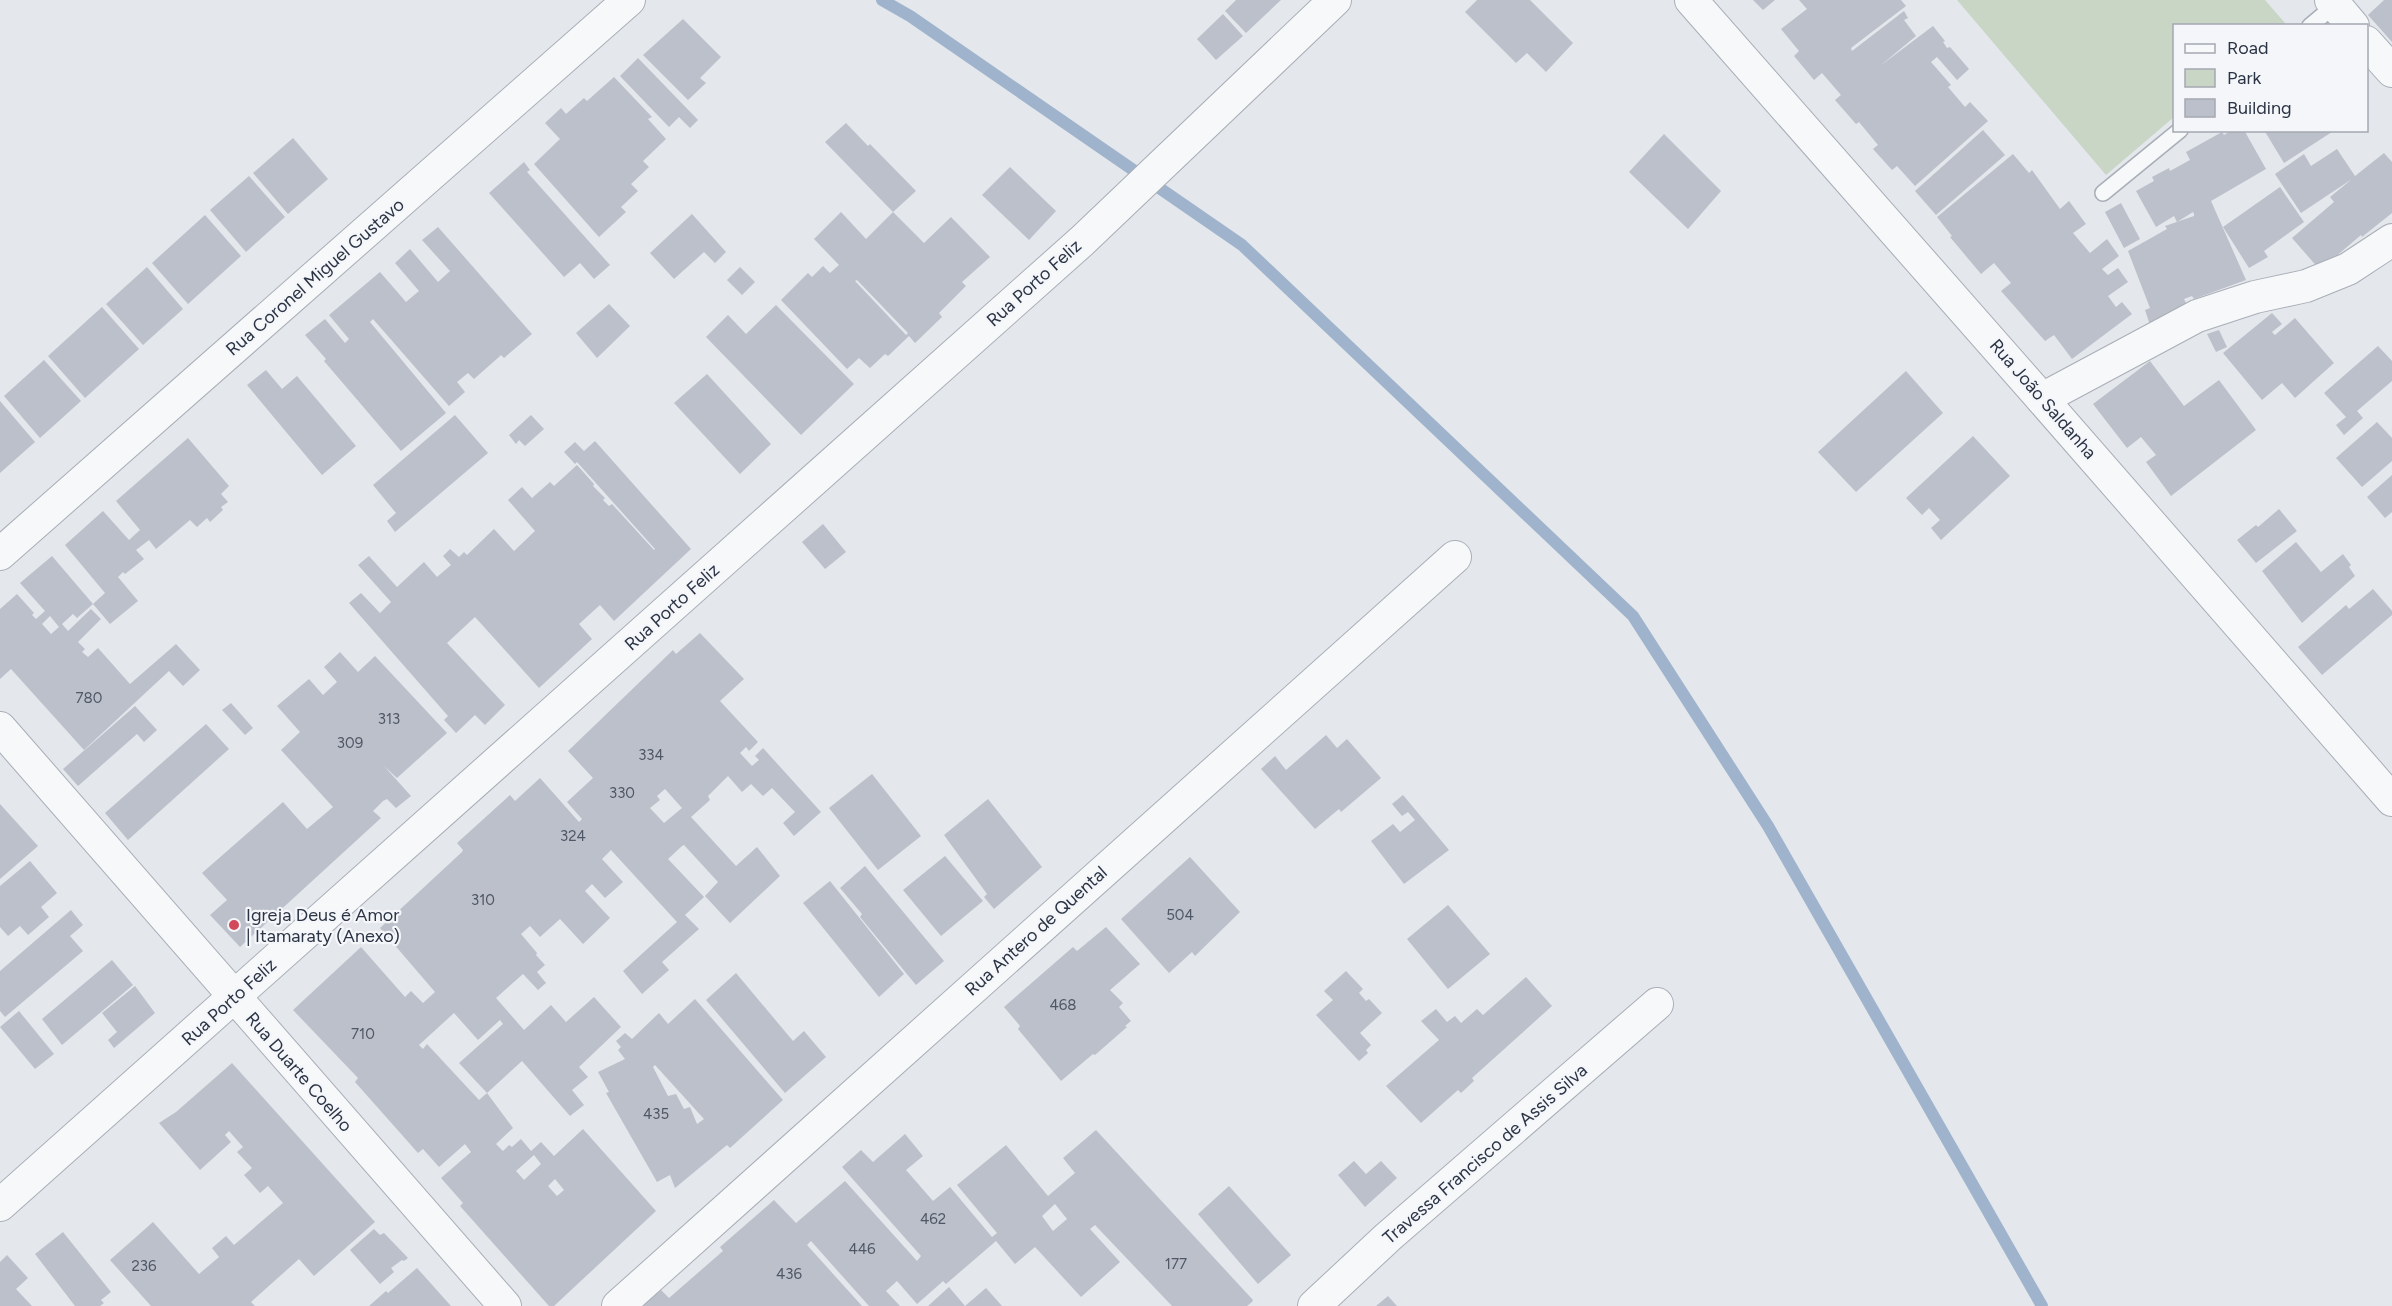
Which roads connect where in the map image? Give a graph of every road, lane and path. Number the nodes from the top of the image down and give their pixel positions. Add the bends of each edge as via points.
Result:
1 (629, 0) edge
2 (1335, 0) edge
3 (1691, 0) edge
4 (2340, 8) edge
5 (2313, 24) edge
6 (2368, 43) edge
7 (2392, 71) edge
8 (2178, 132) edge
9 (2103, 192) dead end
10 (2392, 240) edge
11 (2042, 399) junction
12 (0, 554) edge
13 (1455, 557) dead end
14 (0, 728) edge
15 (2392, 800) edge
16 (234, 997) junction
17 (1657, 1004) dead end
18 (0, 1204) edge
19 (505, 1306) edge
20 (618, 1306) edge
21 (1314, 1306) edge

1 - 12 street, Rua Coronel Miguel Gustavo
2 - 16 street, Rua Porto Feliz via 1082,241
3 - 11 street, Rua João Saldanha
4 - 5 lane
6 - 7 street
8 - 9 lane
10 - 11 street via 2348,269 2306,286 2197,316
11 - 15 street, Rua João Saldanha
13 - 20 street, Rua Antero de Quental
14 - 16 street, Rua Duarte Coelho
16 - 18 street, Rua Porto Feliz
16 - 19 street, Rua Duarte Coelho
17 - 21 street, Travessa Francisco de Assis Silva

